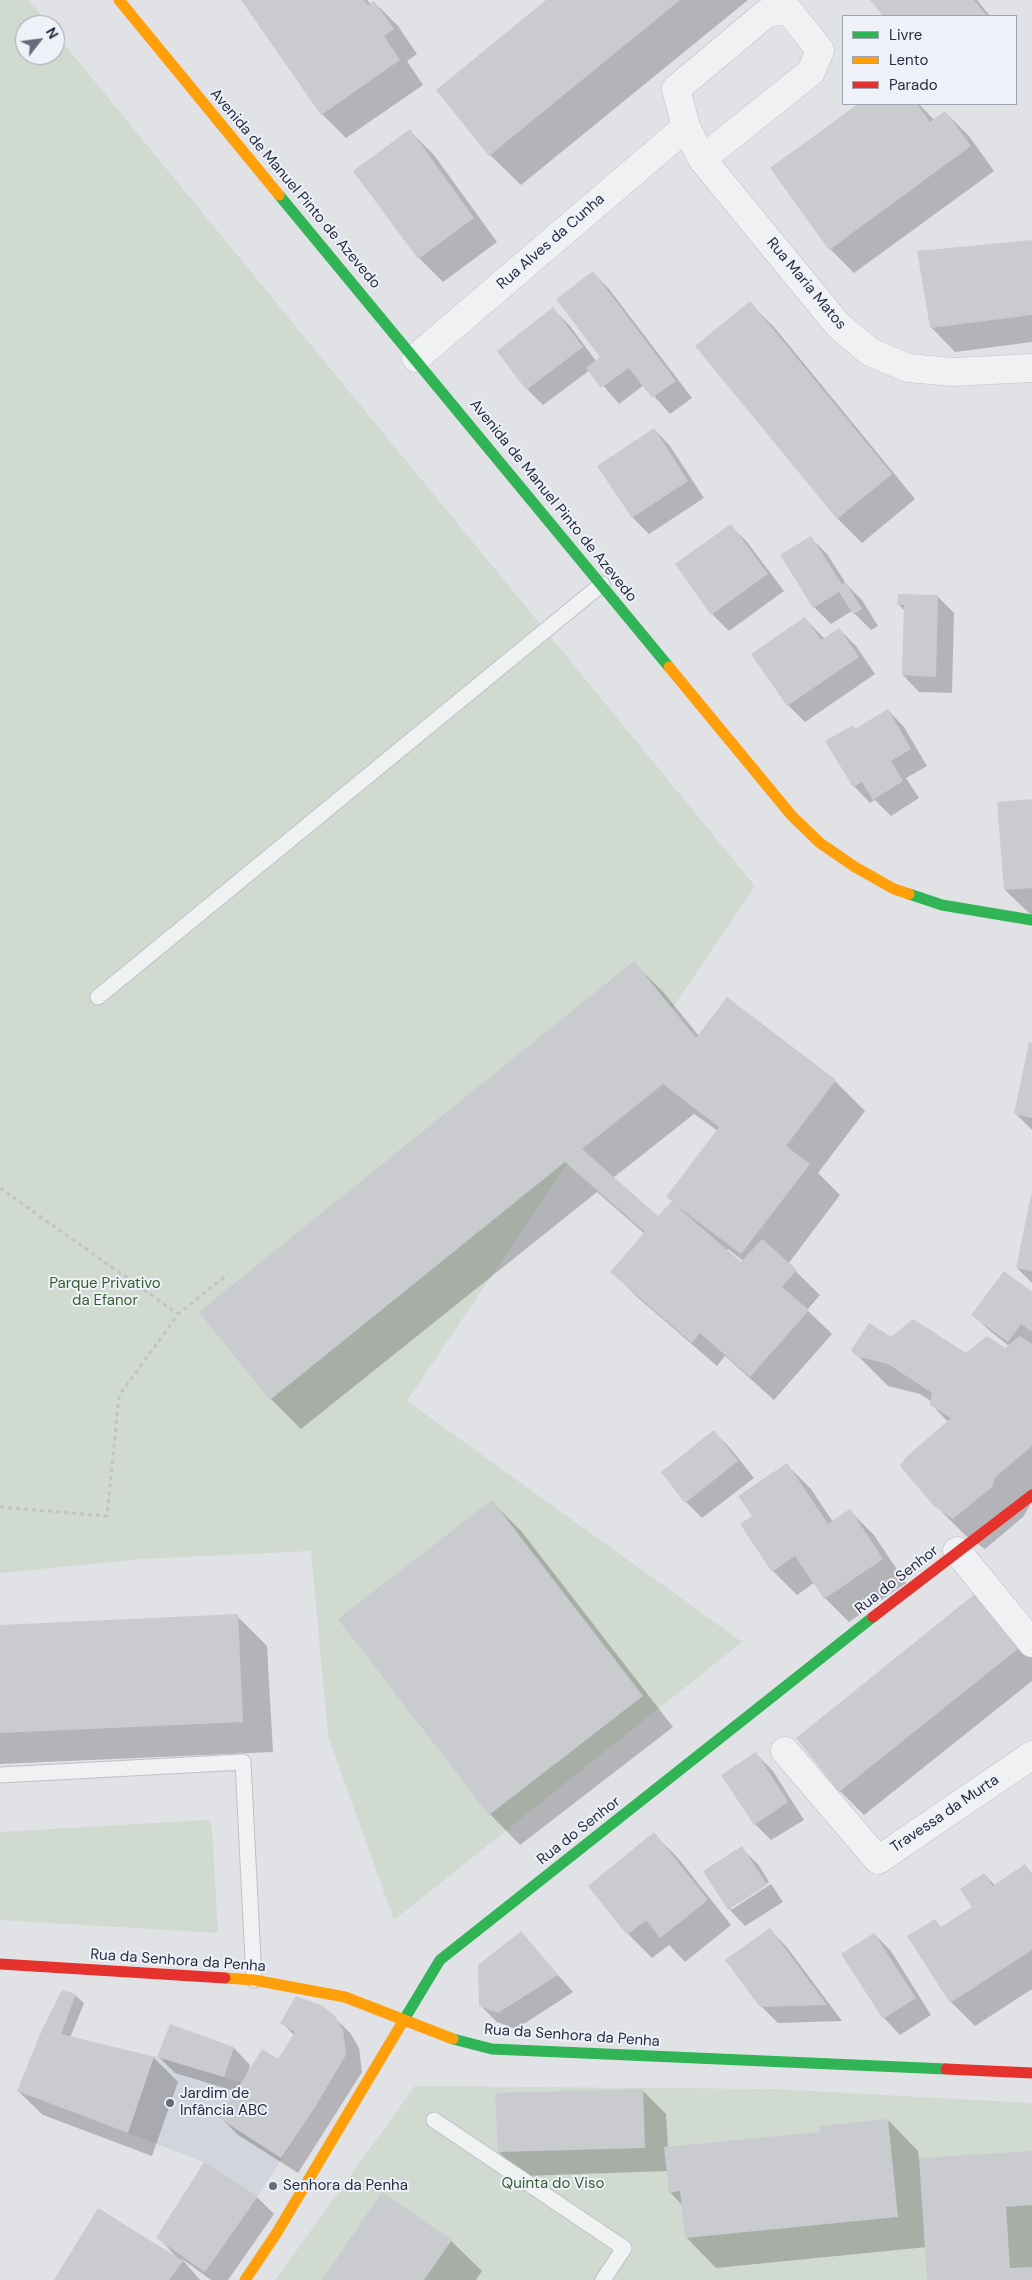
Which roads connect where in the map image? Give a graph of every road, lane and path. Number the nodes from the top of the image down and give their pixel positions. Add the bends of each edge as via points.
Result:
1 (119, 0) edge
2 (686, 127) junction
3 (702, 158) junction
4 (416, 358) junction
5 (1032, 368) edge
6 (602, 584) junction
7 (1032, 920) edge
8 (98, 997) dead end
9 (0, 1188) edge
10 (228, 1274) dead end
11 (178, 1314) junction
12 (1032, 1495) edge
13 (0, 1507) edge
14 (957, 1552) junction
15 (1032, 1643) edge
16 (785, 1750) dead end
17 (1032, 1755) edge
18 (0, 1775) edge
19 (0, 1964) edge
20 (254, 1980) junction
21 (403, 2020) junction
22 (1032, 2073) edge
23 (434, 2120) dead end
24 (245, 2280) edge
25 (603, 2280) edge

1 - 4 street, Avenida de Manuel Pinto de Azevedo
2 - 3 street, Rua Maria Matos
2 - 3 street, Rua Maria Matos via 676,89 767,13 788,10 820,50 811,72
2 - 4 street, Rua Alves da Cunha
3 - 5 street, Rua Maria Matos via 838,325 870,352 908,368 953,372
4 - 6 street, Avenida de Manuel Pinto de Azevedo
6 - 7 street, Avenida de Manuel Pinto de Azevedo via 792,816 820,843 894,889 942,905
6 - 8 lane
9 - 11 path
10 - 11 path
11 - 13 path via 119,1396 107,1516
12 - 14 street, Rua do Senhor
14 - 15 street
14 - 21 street, Rua do Senhor via 440,1960
16 - 17 street, Travessa da Murta via 878,1860
18 - 20 lane via 243,1762
19 - 20 street, Rua da Senhora da Penha
20 - 21 street, Rua da Senhora da Penha via 345,1998
21 - 22 street, Rua da Senhora da Penha via 453,2039 492,2049
21 - 24 street, Rua do Senhor via 281,2226
23 - 25 lane via 624,2248

